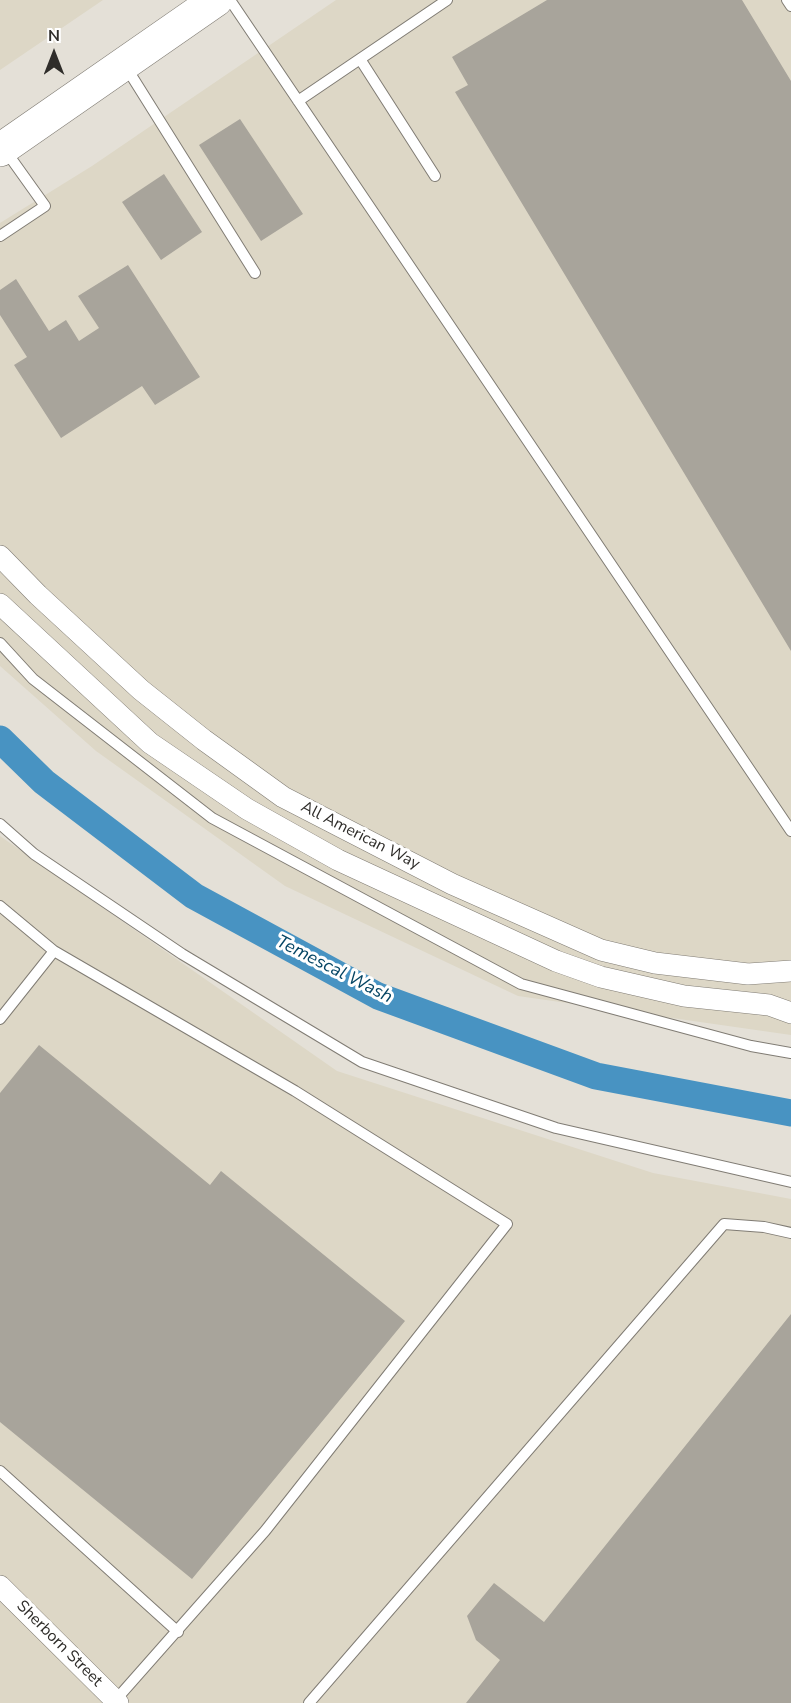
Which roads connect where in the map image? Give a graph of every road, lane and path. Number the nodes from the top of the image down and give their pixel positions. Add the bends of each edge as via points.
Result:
1 (216, 0) edge
2 (231, 0) edge
3 (447, 0) edge
4 (787, 0) edge
5 (791, 6) edge
6 (360, 59) junction
7 (124, 64) junction
8 (298, 101) junction
9 (1, 147) edge
10 (435, 176) dead end
11 (0, 236) edge
12 (255, 273) dead end
13 (0, 556) edge
14 (0, 604) edge
15 (0, 643) edge
16 (0, 824) edge
17 (791, 831) edge
18 (0, 906) edge
19 (54, 951) junction
20 (791, 971) edge
21 (791, 1001) edge
22 (769, 1005) junction
23 (791, 1013) edge
24 (0, 1019) edge
25 (791, 1053) edge
26 (791, 1182) edge
27 (791, 1233) edge
28 (0, 1471) edge
29 (0, 1586) edge
30 (178, 1632) junction
31 (116, 1702) edge
32 (309, 1703) edge

1 - 7 main road
2 - 8 lane
3 - 6 lane
4 - 5 lane
6 - 8 lane
6 - 10 lane
7 - 9 main road
7 - 12 lane
8 - 17 lane
9 - 11 lane via 45,206
13 - 20 street, All American Way via 141,690 283,797 452,884 601,950 655,963 748,974
14 - 22 street, All American Way via 150,743 247,810 338,860 556,961 601,977 684,996
15 - 25 lane via 33,679 212,818 521,984 751,1046
16 - 26 lane via 34,854 182,954 362,1062 556,1128
18 - 19 lane
19 - 24 lane
19 - 30 lane via 296,1091 507,1224 265,1530
21 - 22 lane
22 - 23 street, All American Way
27 - 32 lane via 724,1224
28 - 30 lane
29 - 31 street, Sherborn Street
30 - 31 lane

